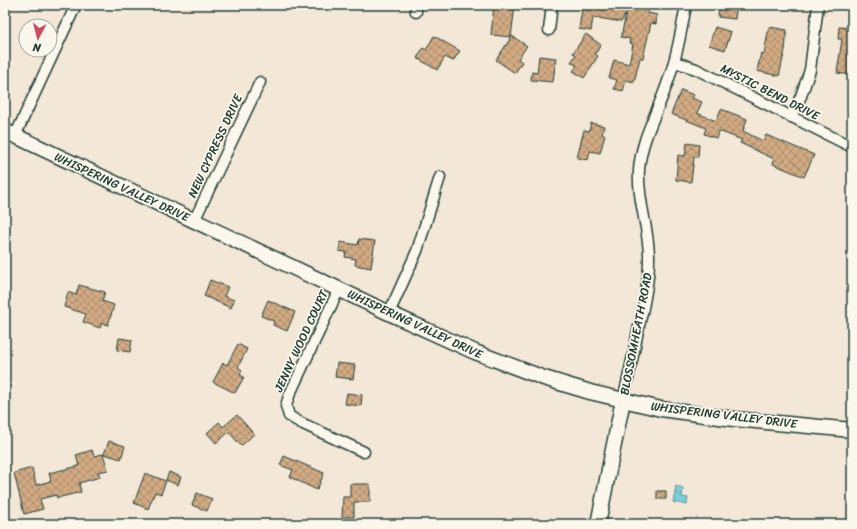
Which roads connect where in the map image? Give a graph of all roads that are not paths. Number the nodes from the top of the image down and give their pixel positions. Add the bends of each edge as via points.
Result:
1 (76, 5) edge
2 (552, 5) edge
3 (686, 5) edge
4 (818, 5) edge
5 (549, 30) dead end
6 (675, 62) junction
7 (260, 82) dead end
8 (791, 116) junction
9 (10, 133) edge
10 (852, 147) edge
11 (440, 177) dead end
12 (194, 221) junction
13 (339, 289) junction
14 (389, 313) junction
15 (623, 400) junction
16 (852, 430) edge
17 (364, 452) dead end
18 (598, 524) edge

1 - 9 street
2 - 5 street
3 - 6 street, BLOSSOMHEATH ROAD
4 - 8 street via 810,70
6 - 8 street, MYSTIC BEND DRIVE via 696,69
6 - 15 street, BLOSSOMHEATH ROAD via 645,139 640,163 639,187 649,246 649,273
7 - 12 street, NEW CYPRESS DRIVE
8 - 10 street, MYSTIC BEND DRIVE
9 - 12 street, WHISPERING VALLEY DRIVE
11 - 14 street via 417,251
12 - 13 street, WHISPERING VALLEY DRIVE
13 - 14 street, WHISPERING VALLEY DRIVE
13 - 17 street, JENNY WOOD COURT via 286,406 289,416
14 - 15 street, WHISPERING VALLEY DRIVE via 508,365
15 - 16 street, WHISPERING VALLEY DRIVE via 698,415
15 - 18 street, BLOSSOMHEATH ROAD

